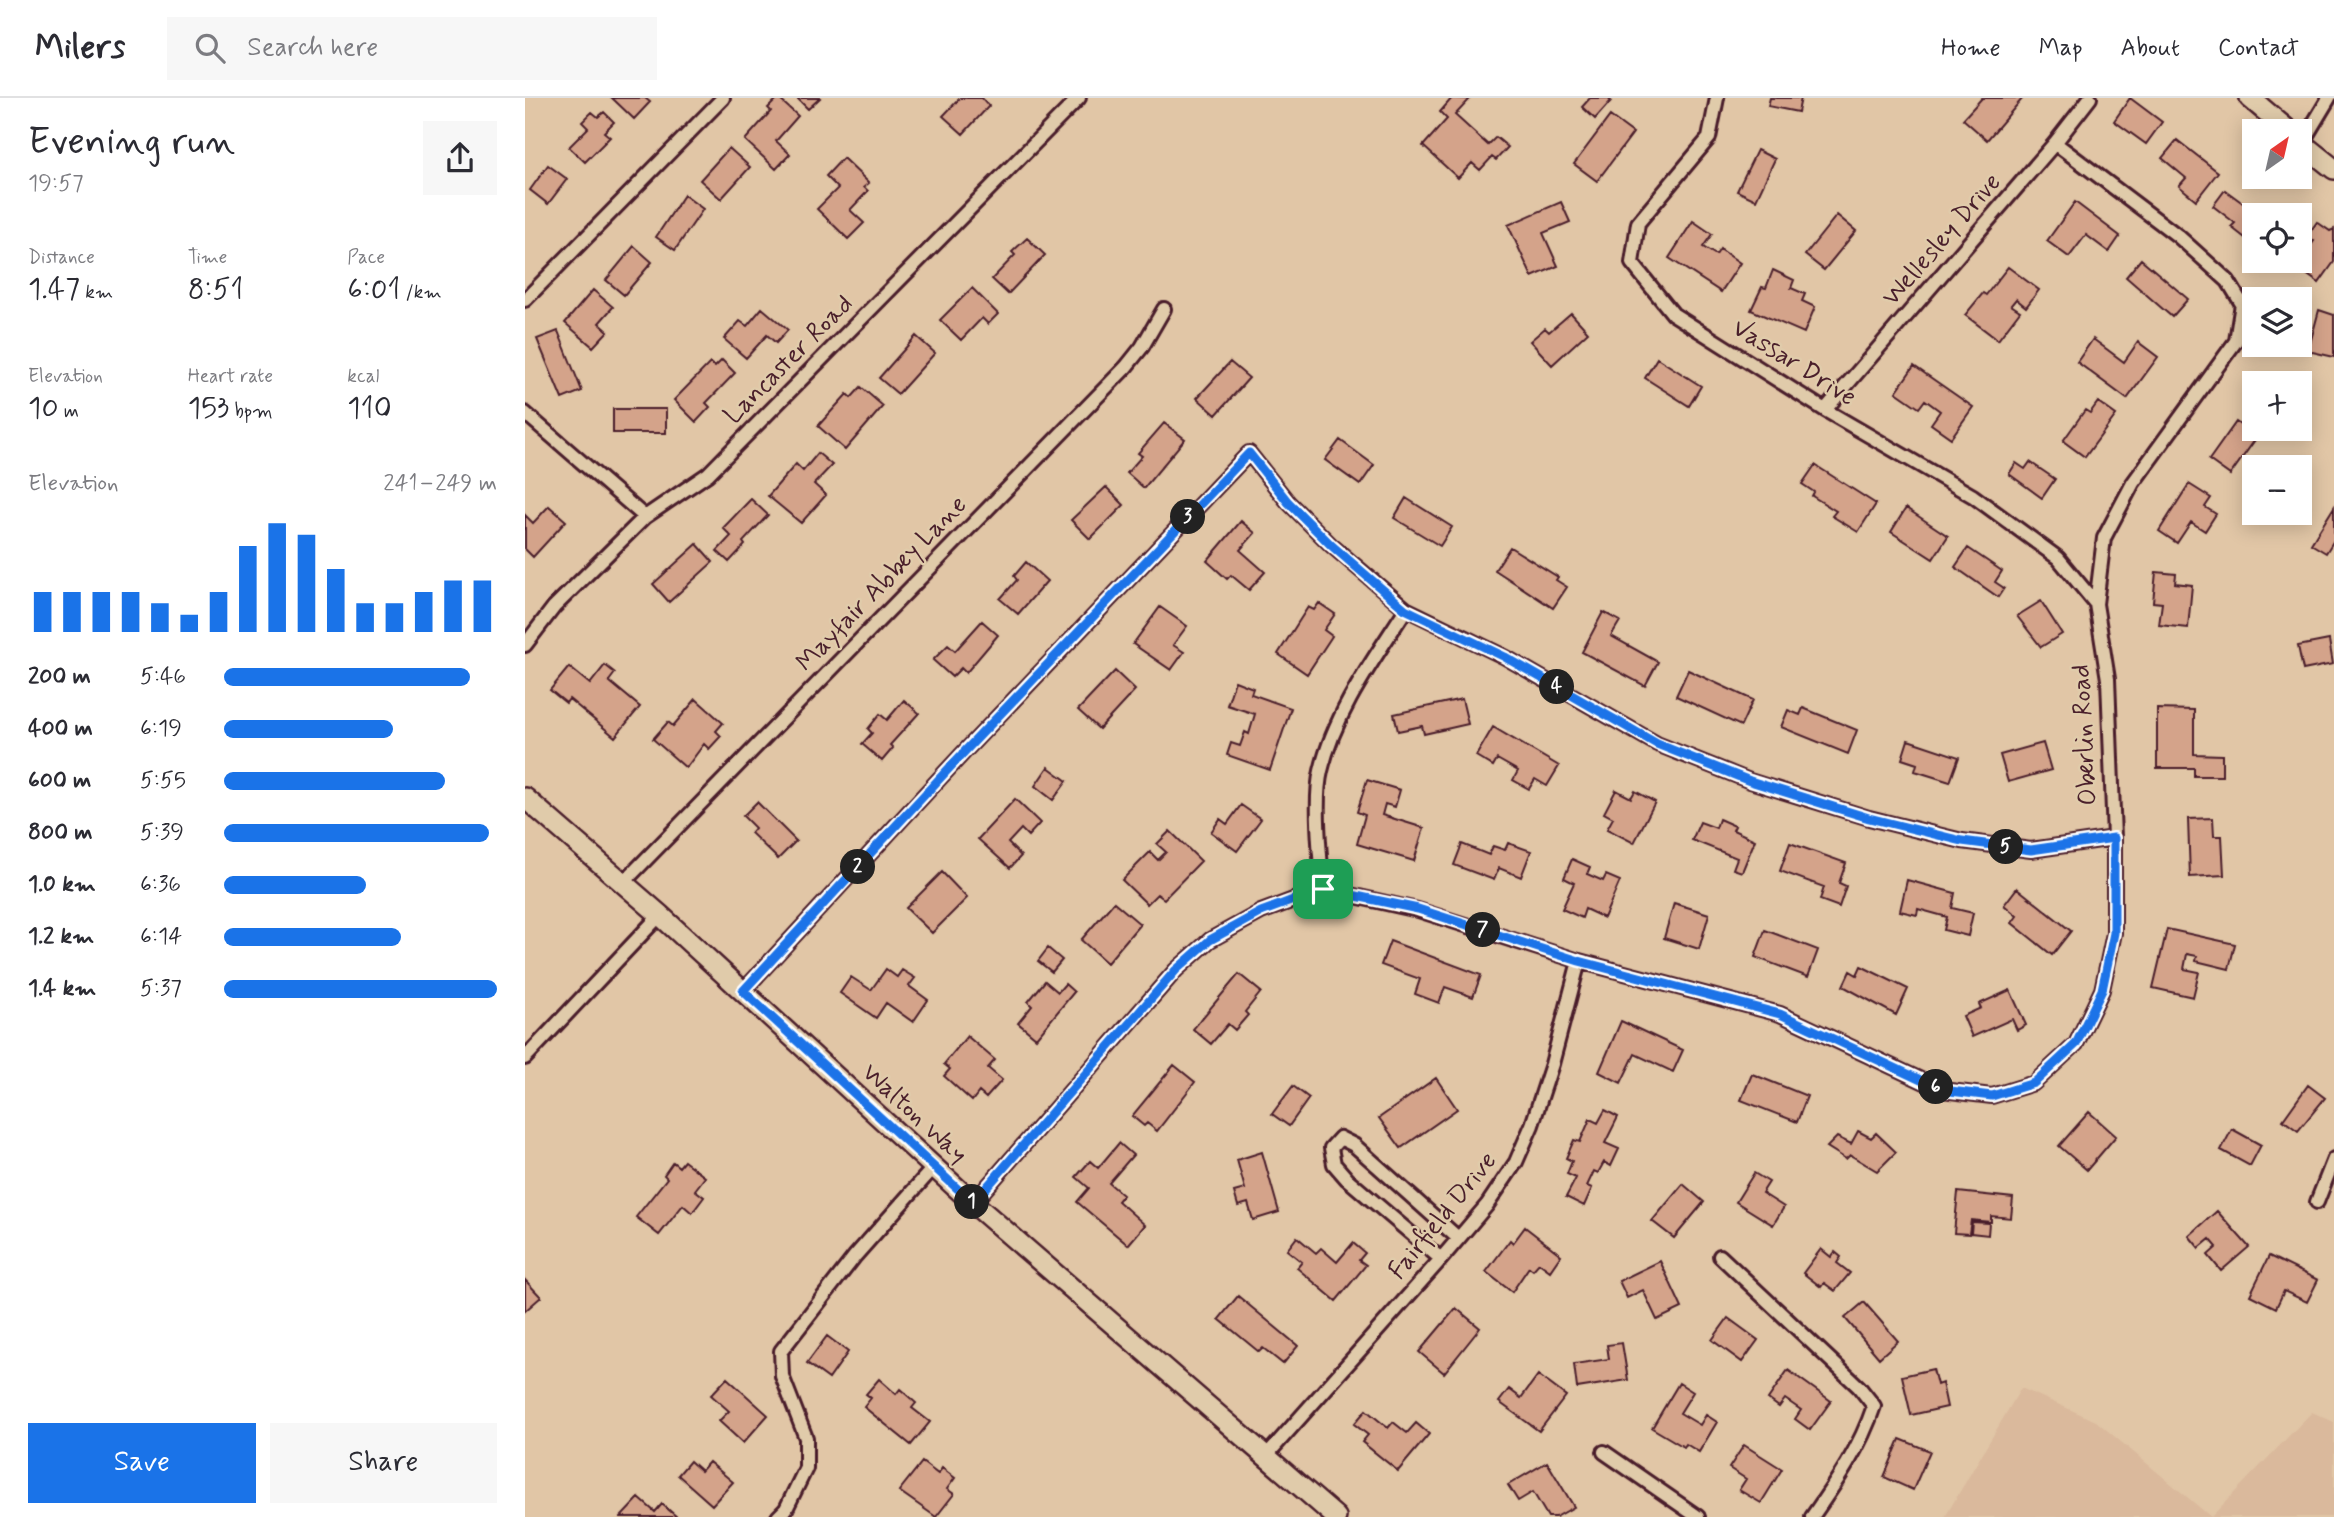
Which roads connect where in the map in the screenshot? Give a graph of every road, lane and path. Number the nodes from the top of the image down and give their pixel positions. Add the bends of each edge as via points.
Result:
1 (723, 98) edge
2 (1079, 98) edge
3 (1717, 98) edge
4 (2090, 98) edge
5 (2250, 98) edge
6 (2329, 98) edge
7 (2275, 119) edge
8 (2312, 119) edge
9 (2055, 144) junction
10 (2312, 151) edge
11 (2334, 169) edge
12 (525, 300) edge
13 (1164, 309) dead end
14 (1825, 411) junction
15 (525, 413) edge
16 (645, 517) junction
17 (2095, 604) junction
18 (1405, 609) junction
19 (525, 645) edge
20 (525, 798) edge
21 (2114, 838) junction
22 (622, 883) junction
23 (1323, 889) junction
24 (660, 915) junction
25 (1579, 961) junction
26 (743, 991) junction
27 (525, 1058) edge
28 (2334, 1159) edge
29 (934, 1167) junction
30 (2317, 1202) dead end
31 (973, 1203) junction
32 (1458, 1238) junction
33 (1720, 1256) dead end
34 (1441, 1259) junction
35 (1604, 1452) dead end
36 (1266, 1456) junction
37 (778, 1517) edge
38 (1336, 1517) edge
39 (1698, 1517) edge
40 (1812, 1517) edge

1 - 12 street
2 - 16 street, Lancaster Road via 708,474
3 - 14 street, Vassar Drive via 1709,138 1638,223 1632,262 1673,314
4 - 9 street, Wellesley Drive
5 - 7 main road
6 - 8 street
9 - 14 street, Wellesley Drive
9 - 17 street, Oberlin Road via 2178,236 2228,281 2242,304 2236,341 2133,483 2104,538
10 - 11 main road
13 - 22 street, Mayfair Abbey Lane via 1126,367
14 - 17 street, Vassar Drive via 1973,496 2058,558
15 - 16 street
16 - 19 street, Lancaster Road via 554,607
17 - 21 street, Oberlin Road via 2108,678
18 - 21 street via 1505,657 1657,744 1750,781 1962,841 2031,850
18 - 23 street via 1339,721 1321,772
18 - 26 street via 1305,519 1249,453
20 - 22 main road, Walton Way
21 - 25 street, Oberlin Road via 2114,933 2102,990 2076,1044 2034,1083 1992,1096 1942,1090 1780,1014
22 - 24 main road, Walton Way
23 - 25 street, Oberlin Road via 1418,909
23 - 31 street via 1261,912 1210,940 1176,970
24 - 26 main road, Walton Way
24 - 27 street
25 - 32 street, Fairfield Drive via 1532,1125 1487,1205
26 - 29 main road, Walton Way
28 - 30 street
29 - 31 main road, Walton Way
29 - 37 street via 855,1256 782,1351 782,1376 806,1438 806,1468
31 - 36 main road, Walton Way
32 - 34 street, Fairfield Drive
32 - 34 street via 1354,1145 1340,1138 1331,1148 1334,1164 1347,1179
33 - 40 street via 1874,1406 1845,1469
34 - 36 street, Fairfield Drive
35 - 39 street
36 - 38 main road, Walton Way

